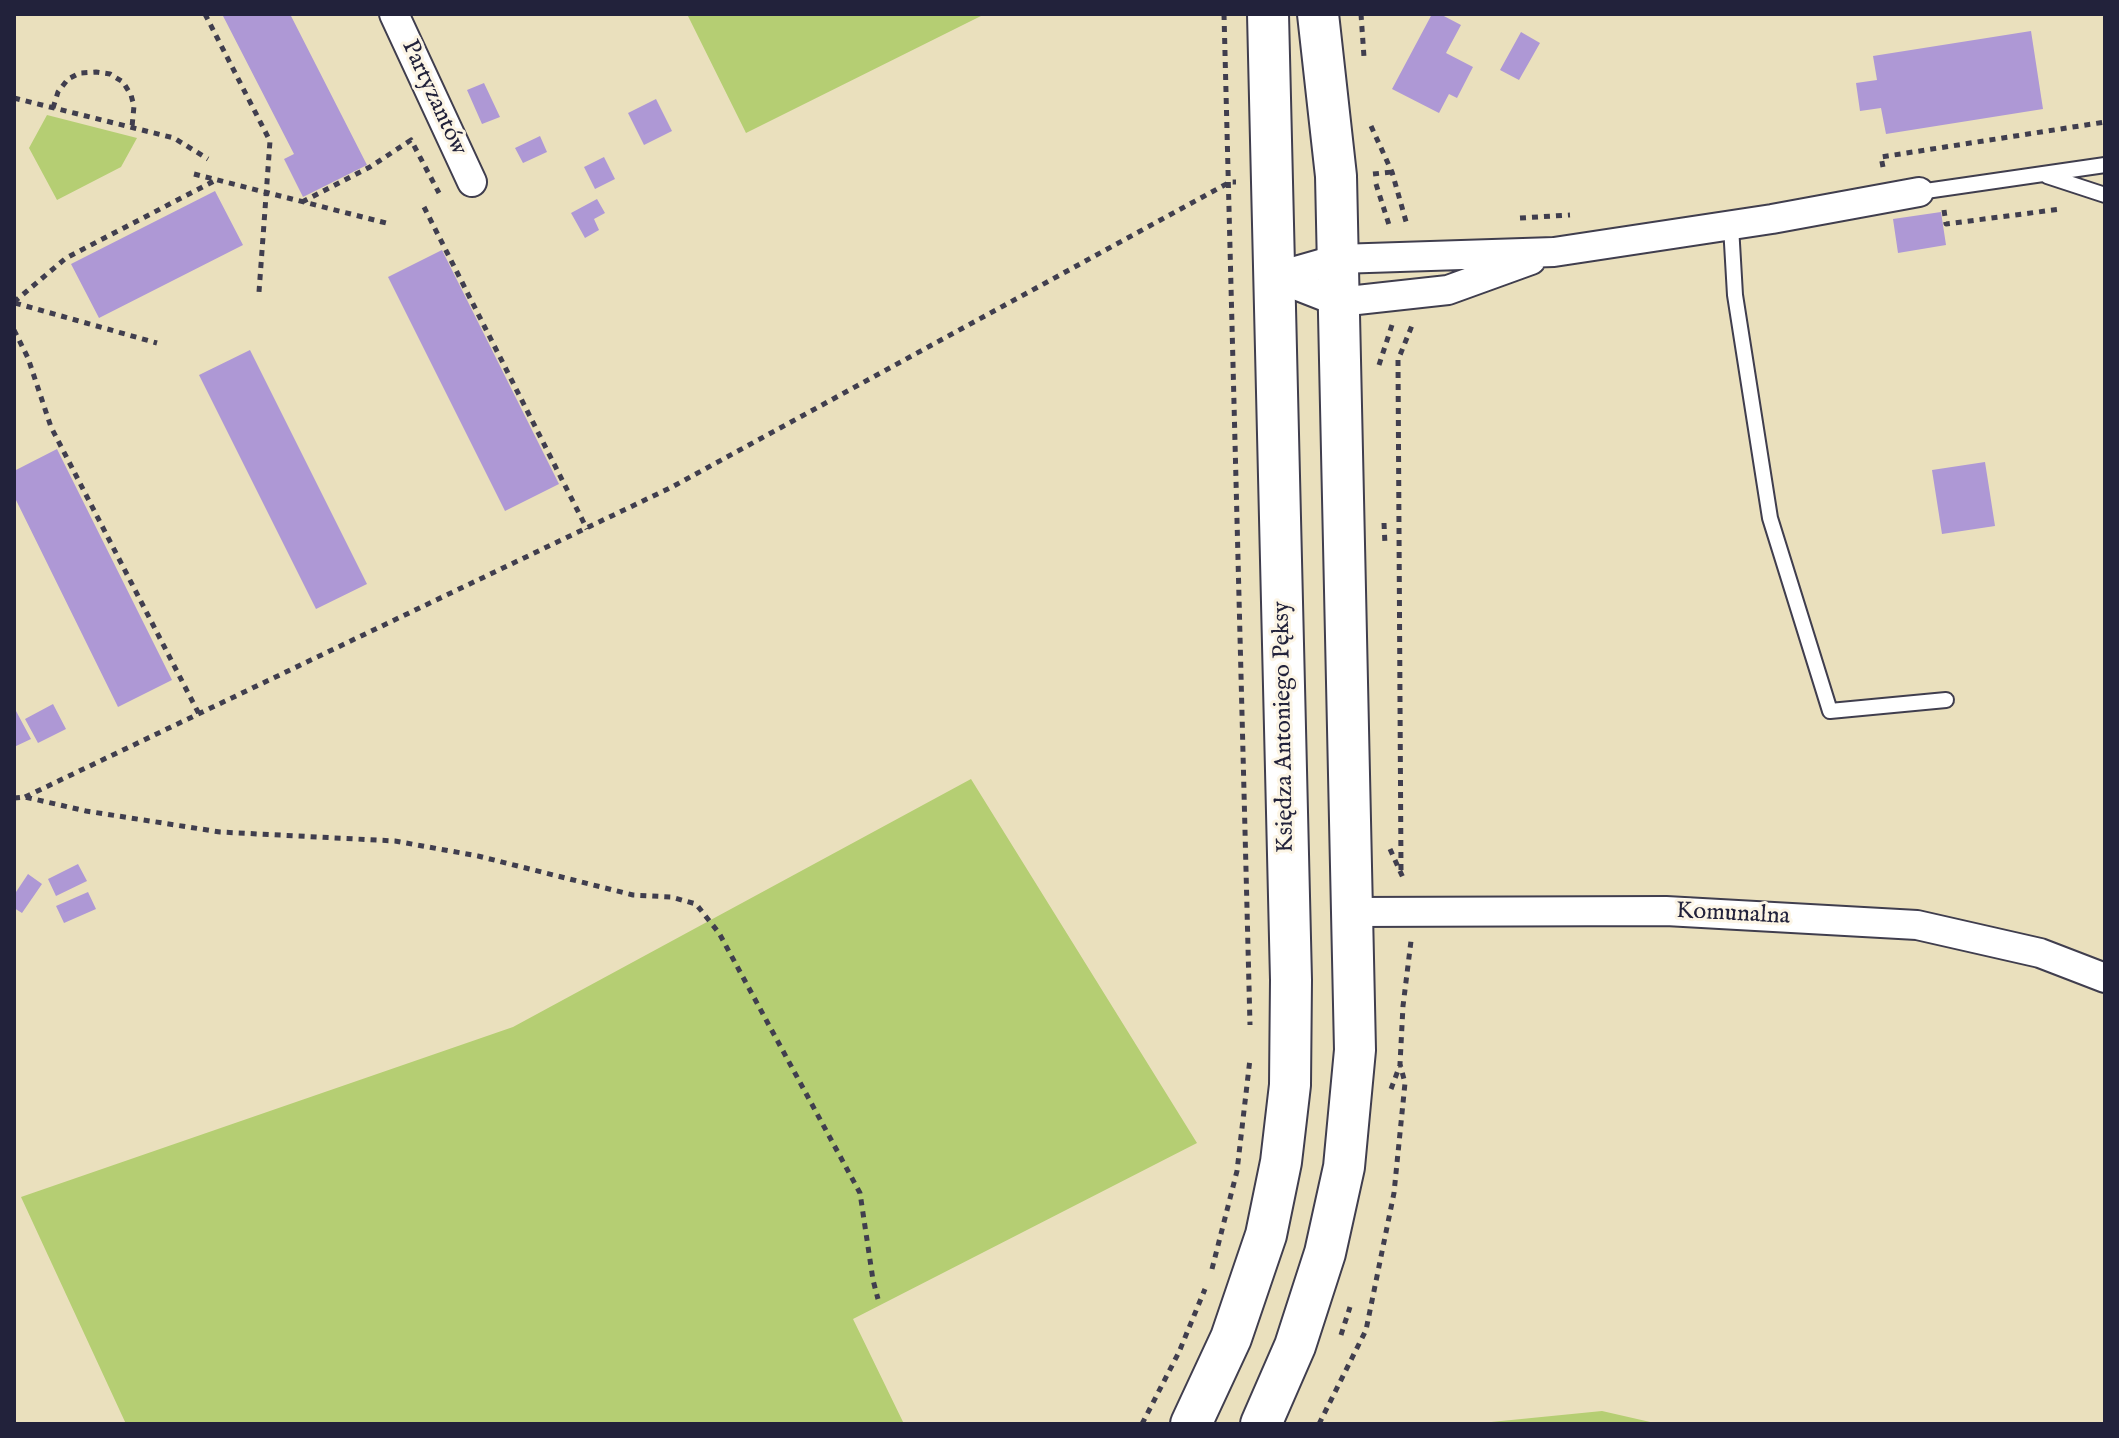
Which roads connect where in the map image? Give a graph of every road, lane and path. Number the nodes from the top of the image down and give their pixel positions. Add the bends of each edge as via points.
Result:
1 (205, 14) edge
2 (394, 14) edge
3 (1224, 14) edge
4 (1268, 14) edge
5 (1318, 14) edge
6 (14, 98) edge
7 (53, 108) junction
8 (2105, 122) edge
9 (132, 127) junction
10 (1373, 136) dead end
11 (1881, 157) dead end
12 (208, 159) dead end
13 (2105, 165) edge
14 (1883, 169) dead end
15 (1871, 170) dead end
16 (194, 174) dead end
17 (2042, 174) junction
18 (214, 181) junction
19 (472, 182) dead end
20 (1230, 182) junction
21 (266, 194) junction
22 (2105, 195) edge
23 (441, 198) dead end
24 (1925, 201) junction
25 (301, 202) junction
26 (424, 207) dead end
27 (2073, 211) dead end
28 (1576, 214) dead end
29 (1515, 219) dead end
30 (390, 224) dead end
31 (1731, 226) junction
32 (1554, 252) junction
33 (1409, 255) junction
34 (1338, 259) junction
35 (1275, 277) junction
36 (259, 292) dead end
37 (1411, 294) junction
38 (1339, 302) junction
39 (14, 330) edge
40 (157, 343) dead end
41 (587, 529) junction
42 (1946, 700) dead end
43 (199, 714) junction
44 (25, 797) junction
45 (14, 798) edge
46 (1353, 912) junction
47 (1411, 913) junction
48 (2105, 978) edge
49 (1250, 1037) dead end
50 (1250, 1053) dead end
51 (878, 1299) dead end
52 (1142, 1424) edge
53 (1191, 1424) edge
54 (1261, 1424) edge
55 (1319, 1424) edge

1 - 21 path via 270,141
2 - 19 street, Partyzantów
3 - 20 path
4 - 35 main road, Księdza Antoniego Pęksy
5 - 34 main road via 1336,176
6 - 7 path
7 - 9 path
7 - 9 path via 68,79 80,73 110,74 131,95
8 - 11 path
9 - 12 path via 174,138
10 - 33 path via 1395,181 1408,227
13 - 17 lane
14 - 15 path
16 - 18 path
17 - 22 lane
17 - 24 lane
18 - 21 path
18 - 40 path via 66,258 14,302
20 - 41 path
20 - 49 path
21 - 25 path
21 - 36 path
23 - 25 path via 411,140
24 - 27 path via 1943,208 1946,224 2055,208
24 - 31 street
25 - 30 path
26 - 41 path
28 - 29 path
31 - 32 street
31 - 42 lane via 1735,295 1770,518 1830,711
32 - 33 street
32 - 37 street via 1448,290
33 - 34 street
34 - 35 street
34 - 38 main road
35 - 38 street
35 - 53 main road, Księdza Antoniego Pęksy via 1290,1085 1266,1235 1231,1338
37 - 38 street
37 - 47 path via 1413,322 1398,360 1398,412 1401,874 1409,889
38 - 46 main road
39 - 43 path via 51,427
41 - 43 path
43 - 44 path
44 - 45 path
44 - 51 path via 220,832 395,841 633,895 696,904 719,933 860,1193
46 - 47 street, Komunalna
46 - 54 main road via 1355,1050 1344,1167 1311,1302
47 - 48 street, Komunalna via 1666,911 1917,925 2040,953
47 - 55 path via 1400,1064 1405,1083 1394,1193 1366,1330
50 - 52 path via 1237,1171 1210,1277

